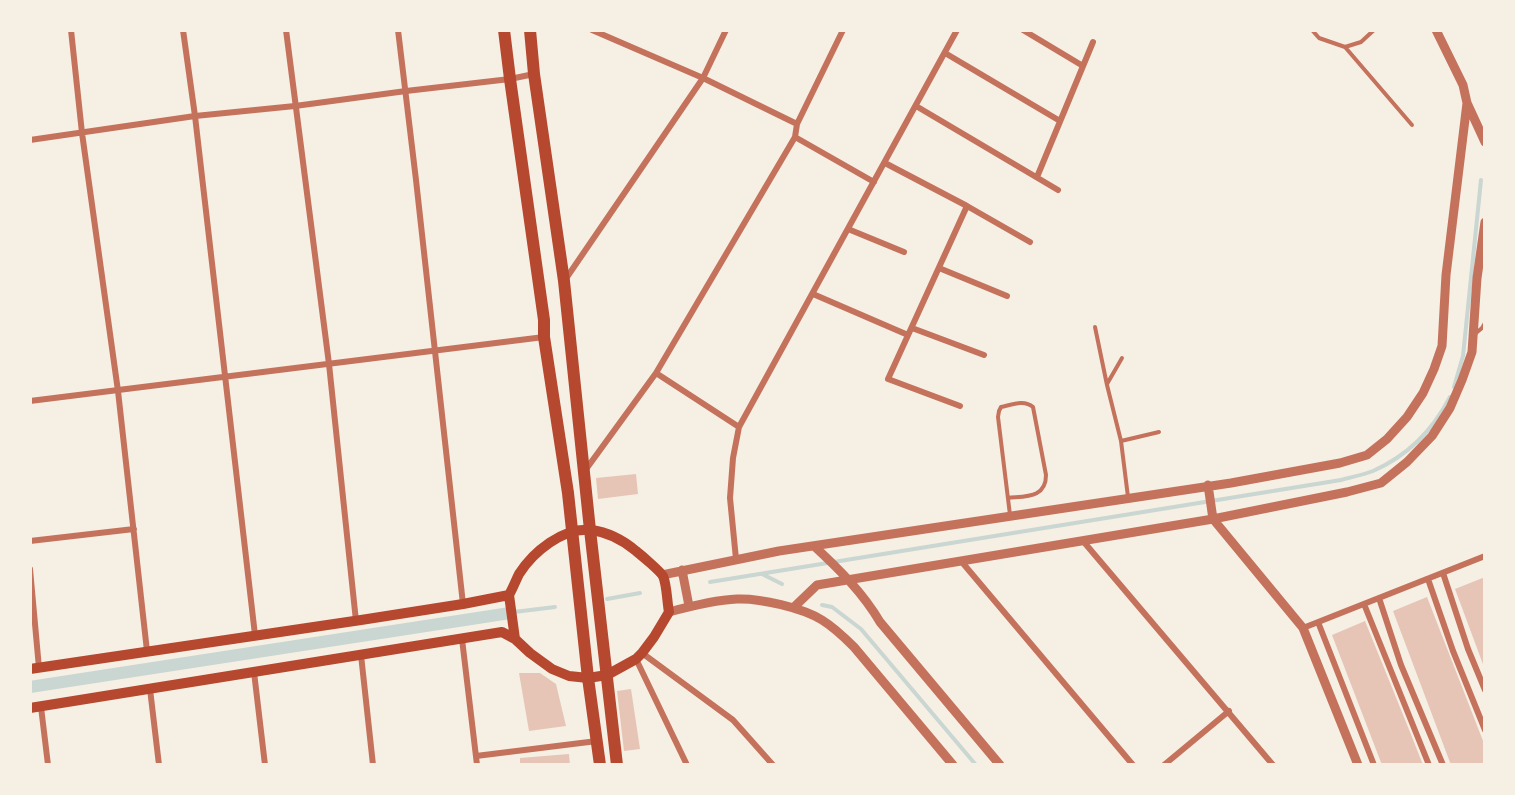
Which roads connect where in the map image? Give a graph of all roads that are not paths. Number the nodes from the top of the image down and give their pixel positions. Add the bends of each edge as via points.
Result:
1 (71, 30) edge
2 (183, 30) edge
3 (286, 30) edge
4 (398, 30) edge
5 (504, 30) edge
6 (530, 30) edge
7 (592, 30) edge
8 (726, 30) edge
9 (843, 30) edge
10 (957, 30) edge
11 (1023, 30) edge
12 (1312, 30) edge
13 (1374, 30) edge
14 (1436, 30) edge
15 (607, 33) edge
16 (1093, 42) dead end
17 (1345, 47) junction
18 (945, 53) junction
19 (1083, 66) junction
20 (534, 74) junction
21 (703, 78) junction
22 (510, 80) junction
23 (406, 91) junction
24 (1467, 103) junction
25 (295, 106) junction
26 (916, 106) junction
27 (195, 116) junction
28 (1060, 121) junction
29 (797, 124) junction
30 (1412, 125) dead end
31 (82, 133) junction
32 (795, 137) junction
33 (30, 140) edge
34 (1485, 142) edge
35 (885, 163) junction
36 (1037, 177) junction
37 (874, 182) junction
38 (1058, 190) dead end
39 (967, 206) junction
40 (1485, 222) edge
41 (848, 229) junction
42 (1030, 242) dead end
43 (904, 252) dead end
44 (939, 268) junction
45 (564, 281) junction
46 (813, 294) junction
47 (1007, 296) dead end
48 (1485, 323) edge
49 (1095, 327) dead end
50 (910, 332) junction
51 (1473, 335) junction
52 (544, 337) junction
53 (435, 349) junction
54 (984, 356) dead end
55 (1122, 358) dead end
56 (329, 364) junction
57 (656, 373) junction
58 (225, 377) junction
59 (1107, 385) junction
60 (118, 391) junction
61 (30, 401) edge
62 (960, 406) dead end
63 (739, 427) junction
64 (1159, 432) dead end
65 (1120, 441) junction
66 (584, 472) junction
67 (1208, 487) junction
68 (1008, 498) junction
69 (1128, 498) junction
70 (1011, 516) junction
71 (1213, 519) junction
72 (134, 529) junction
73 (590, 530) junction
74 (572, 532) junction
75 (30, 541) edge
76 (1083, 541) junction
77 (817, 548) junction
78 (1485, 556) edge
79 (736, 559) junction
80 (961, 561) junction
81 (30, 569) edge
82 (682, 570) junction
83 (1443, 573) junction
84 (662, 575) junction
85 (1428, 579) junction
86 (848, 580) junction
87 (1379, 598) junction
88 (510, 599) junction
89 (462, 604) junction
90 (1364, 604) junction
91 (689, 606) junction
92 (793, 608) junction
93 (669, 612) junction
94 (356, 621) junction
95 (1318, 622) junction
96 (1303, 628) junction
97 (255, 635) junction
98 (462, 639) junction
99 (515, 639) junction
100 (147, 651) junction
101 (361, 655) junction
102 (639, 656) junction
103 (34, 669) edge
104 (254, 672) junction
105 (608, 675) junction
106 (588, 678) junction
107 (150, 689) junction
108 (1485, 690) edge
109 (36, 708) edge
110 (1229, 711) junction
111 (1485, 730) edge
112 (597, 741) junction
113 (476, 756) junction
114 (48, 765) edge
115 (159, 765) edge
116 (266, 765) edge
117 (373, 765) edge
118 (477, 765) edge
119 (600, 765) edge
120 (617, 765) edge
121 (687, 765) edge
122 (773, 765) edge
123 (953, 765) edge
124 (1000, 765) edge
125 (1133, 765) edge
126 (1164, 765) edge
127 (1273, 765) edge
128 (1358, 765) edge
129 (1374, 765) edge
130 (1429, 765) edge
131 (1443, 765) edge

1 - 31 street
2 - 27 street
3 - 25 street
4 - 23 street
5 - 22 main road
6 - 20 main road
7 - 15 street
8 - 21 street
9 - 29 street
10 - 18 street
11 - 19 street
12 - 17 lane via 1319,38
13 - 17 lane via 1361,42
14 - 24 street
15 - 21 street
16 - 19 street
17 - 30 lane
18 - 26 street
18 - 28 street
19 - 28 street
20 - 22 street
20 - 45 main road
21 - 29 street
21 - 45 street
22 - 23 street
22 - 52 main road
23 - 25 street
23 - 53 street
24 - 34 street
24 - 67 street via 1446,275 1442,346 1423,393 1407,417 1367,455
25 - 27 street
25 - 56 street
26 - 35 street
26 - 36 street
27 - 31 street
27 - 58 street
28 - 36 street
29 - 32 street
31 - 33 street
31 - 60 street
32 - 37 street
32 - 57 street
35 - 37 street
35 - 39 street
36 - 38 street
37 - 41 street
39 - 42 street
39 - 44 street
40 - 51 street
41 - 43 street
41 - 46 street
44 - 47 street
44 - 50 street
45 - 66 main road
46 - 50 street
46 - 63 street
48 - 51 lane
49 - 59 lane
50 - 54 street
50 - 62 street via 888,379
51 - 71 street via 1472,352 1450,408 1432,436 1381,483
52 - 53 street
52 - 74 main road
53 - 56 street
53 - 89 street
55 - 59 lane
56 - 58 street
56 - 94 street
57 - 63 street
57 - 66 street
58 - 60 street
58 - 97 street
59 - 65 lane
60 - 61 street
60 - 72 street
63 - 79 street via 730,498
64 - 65 lane
65 - 69 lane
66 - 73 main road
67 - 69 street
67 - 71 street
68 - 68 lane via 999,411 1001,407 1030,404 1046,483 1033,495
68 - 70 lane
69 - 70 street
70 - 77 street
71 - 76 street
71 - 96 street
72 - 75 street
72 - 100 street
73 - 74 main road
73 - 84 main road via 619,538
73 - 105 main road
74 - 88 main road via 547,544 533,557 520,573
74 - 106 main road
76 - 80 street
76 - 110 street
77 - 79 street
77 - 86 street
78 - 83 street
79 - 82 street
80 - 86 street
80 - 125 street
81 - 103 street
82 - 84 street
82 - 91 street
83 - 85 street
83 - 108 street
84 - 93 main road
85 - 87 street
85 - 111 street
86 - 92 street via 817,585
86 - 124 street
87 - 90 street
87 - 131 street via 1401,665
88 - 89 main road
88 - 99 main road
89 - 94 main road
90 - 95 street
90 - 130 street
91 - 92 street via 738,599
91 - 93 street
92 - 123 street via 820,618 840,632
93 - 102 main road
94 - 97 main road
95 - 96 street
95 - 129 street
96 - 128 street
97 - 100 main road
98 - 99 main road via 502,632
98 - 101 main road
98 - 113 street
99 - 106 main road via 552,669
100 - 103 main road
101 - 104 main road
101 - 117 street
102 - 105 main road
102 - 121 street
102 - 122 street via 733,720
104 - 107 main road
104 - 116 street
105 - 106 main road
105 - 120 main road
106 - 112 main road
107 - 109 main road
107 - 115 street
109 - 114 street
110 - 126 street
110 - 127 street
112 - 113 street
112 - 119 main road
113 - 118 street

